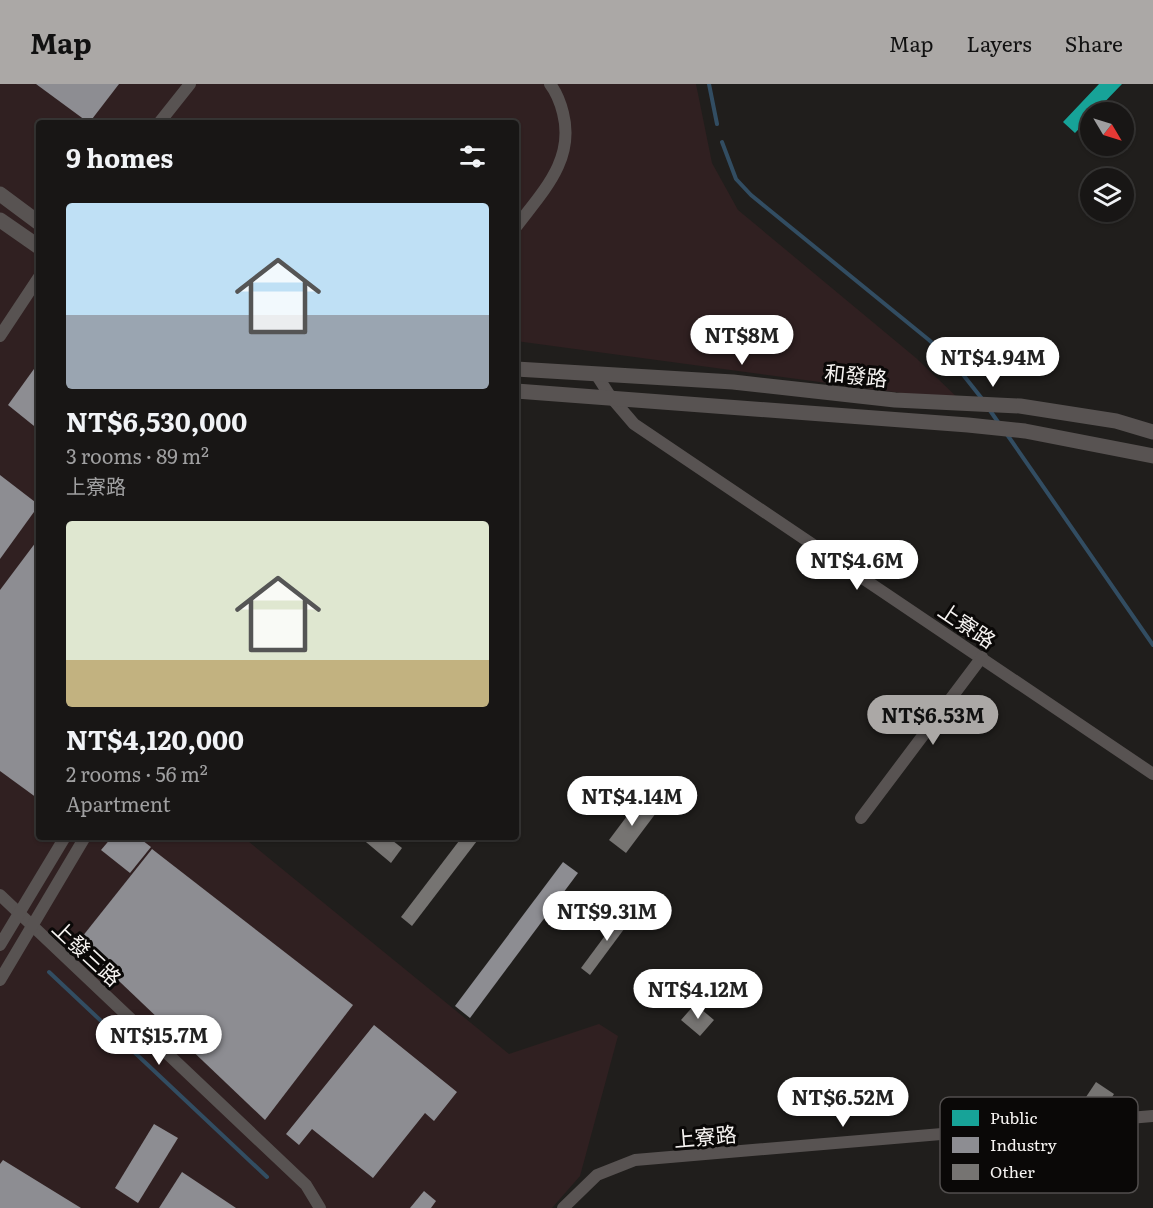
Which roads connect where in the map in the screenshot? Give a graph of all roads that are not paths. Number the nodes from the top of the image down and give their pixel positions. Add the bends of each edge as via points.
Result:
1 (190, 84) edge
2 (549, 84) edge
3 (161, 120) edge
4 (0, 194) edge
5 (0, 220) edge
6 (36, 221) edge
7 (519, 223) edge
8 (36, 245) edge
9 (36, 282) edge
10 (0, 336) edge
11 (519, 369) edge
12 (596, 374) junction
13 (519, 391) edge
14 (610, 396) junction
15 (1153, 432) edge
16 (1153, 456) edge
17 (982, 657) junction
18 (1153, 774) edge
19 (861, 818) dead end
20 (62, 840) edge
21 (83, 840) edge
22 (0, 895) edge
23 (19, 913) junction
24 (33, 926) junction
25 (0, 945) edge
26 (0, 980) edge
27 (1153, 1116) edge
28 (1138, 1117) edge
29 (940, 1134) edge
30 (320, 1208) edge
31 (563, 1208) edge

1 - 3 street
2 - 7 street via 558,94 567,128 566,148 558,171
4 - 6 street
5 - 8 street
9 - 10 street
11 - 12 street, 和發路
12 - 14 street, 上寮路
12 - 15 street, 和發路 via 733,382 895,400 1020,406 1116,421
13 - 14 street, 和發路
14 - 16 street, 和發路 via 1025,431
14 - 17 street, 上寮路 via 634,424
17 - 18 street, 上寮路
17 - 19 street
20 - 23 street
21 - 24 street
22 - 23 street, 上發三路
23 - 24 street, 上發三路
23 - 25 street
24 - 26 street
24 - 30 street, 上發三路 via 306,1185
27 - 28 street, 上寮路
29 - 31 street, 上寮路 via 635,1160 597,1175

